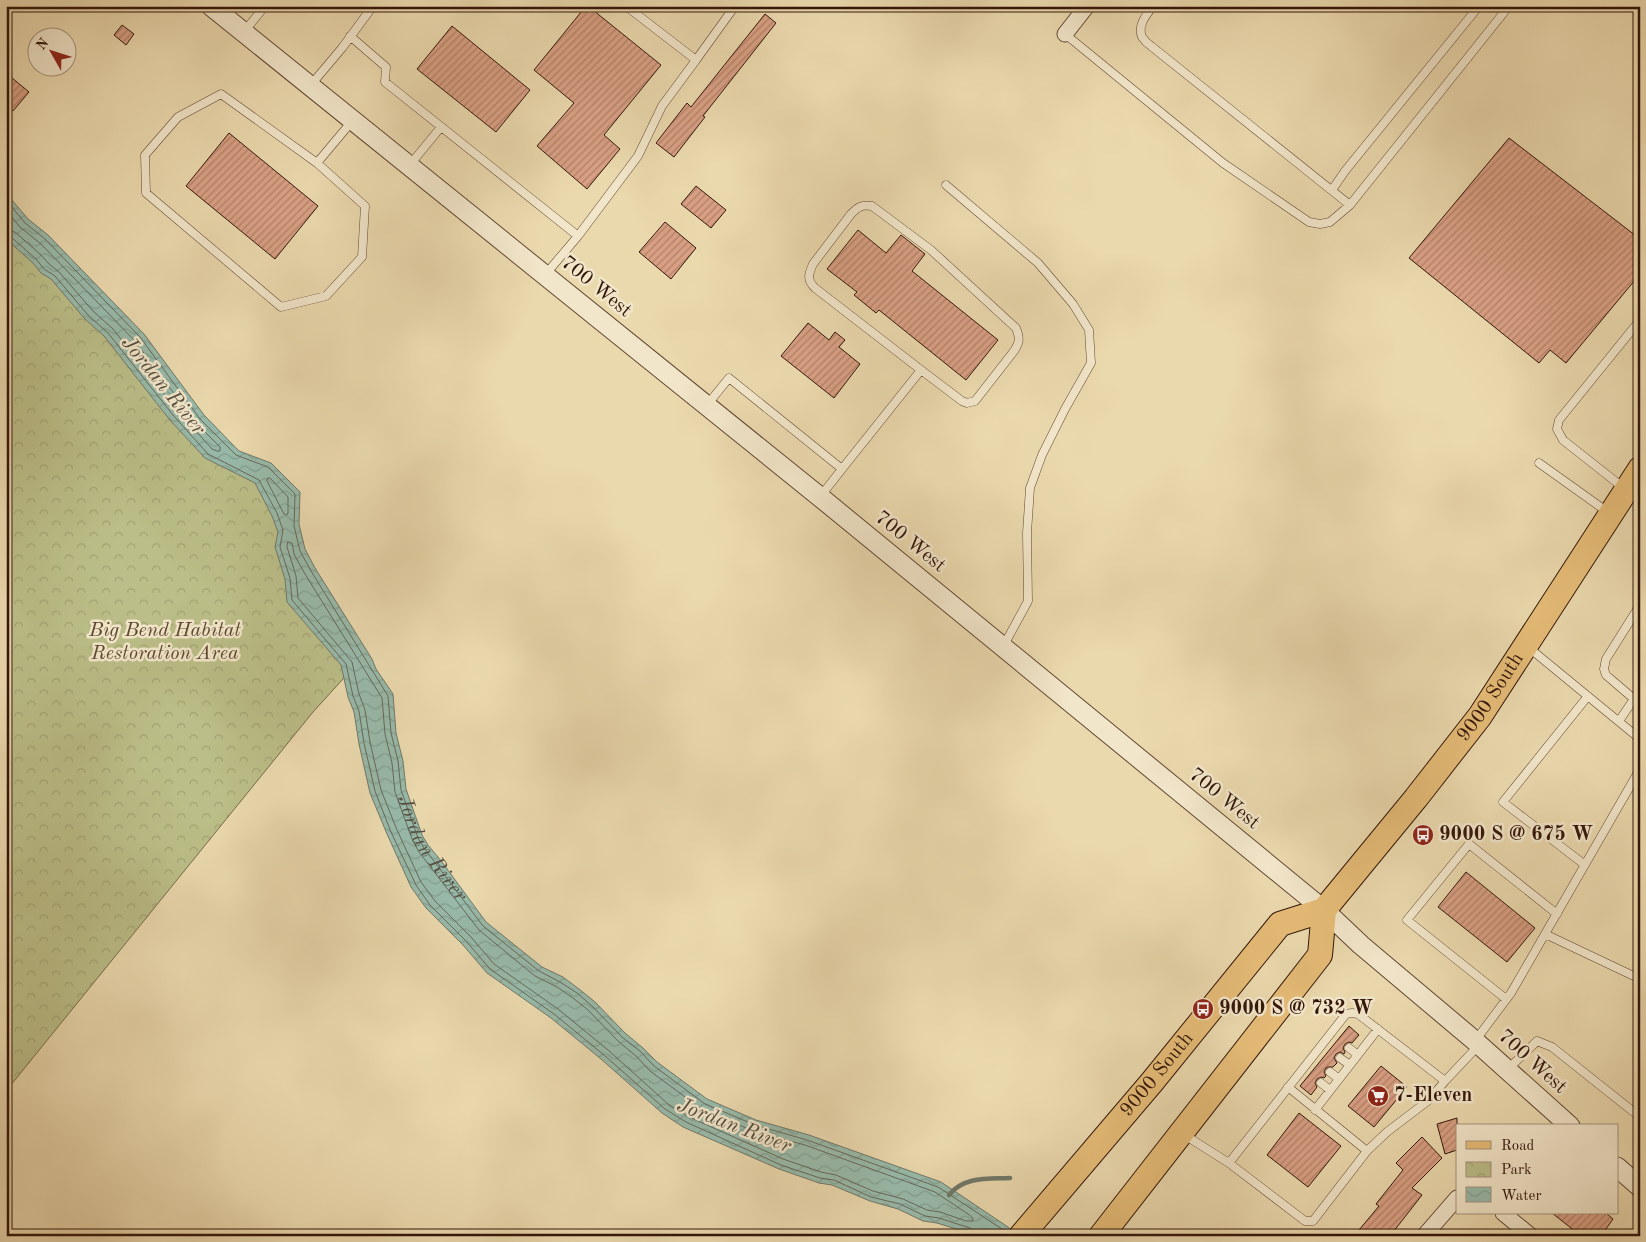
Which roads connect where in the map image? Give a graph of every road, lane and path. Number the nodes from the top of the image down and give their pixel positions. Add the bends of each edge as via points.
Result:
1 (211, 6) edge
2 (265, 6) edge
3 (373, 6) edge
4 (626, 6) edge
5 (735, 6) edge
6 (1087, 6) edge
7 (1153, 6) edge
8 (1479, 6) edge
9 (1507, 6) edge
10 (244, 33) junction
11 (1065, 34) joint
12 (350, 36) junction
13 (696, 60) junction
14 (310, 86) junction
15 (353, 120) junction
16 (441, 127) junction
17 (317, 163) junction
18 (409, 166) junction
19 (946, 185) dead end
20 (1332, 190) junction
21 (1350, 205) junction
22 (578, 236) junction
23 (545, 275) junction
24 (1640, 320) edge
25 (921, 370) junction
26 (707, 405) junction
27 (1539, 463) dead end
28 (842, 469) junction
29 (1640, 469) edge
30 (1627, 490) junction
31 (820, 496) junction
32 (1611, 514) junction
33 (1640, 605) edge
34 (1526, 646) junction
35 (1003, 647) junction
36 (1640, 690) edge
37 (1588, 696) junction
38 (1634, 699) junction
39 (1619, 721) junction
40 (1640, 739) edge
41 (1640, 769) edge
42 (1584, 865) junction
43 (1324, 910) junction
44 (1556, 914) junction
45 (1545, 934) junction
46 (1640, 979) edge
47 (1506, 999) junction
48 (1378, 1029) junction
49 (1331, 1033) junction
50 (1338, 1039) dead end
51 (1477, 1043) junction
52 (1322, 1044) junction
53 (1349, 1048) dead end
54 (1329, 1050) dead end
55 (1358, 1055) junction
56 (1312, 1057) junction
57 (1340, 1058) dead end
58 (1319, 1063) dead end
59 (1350, 1065) junction
60 (1302, 1069) junction
61 (1507, 1070) junction
62 (1330, 1072) dead end
63 (1310, 1074) dead end
64 (1339, 1078) junction
65 (1445, 1081) junction
66 (1321, 1083) dead end
67 (1288, 1088) junction
68 (1330, 1090) junction
69 (1315, 1110) junction
70 (1640, 1117) edge
71 (1568, 1124) edge
72 (1181, 1132) junction
73 (1367, 1151) junction
74 (1229, 1163) junction
75 (1618, 1168) edge
76 (1640, 1187) edge
77 (1456, 1199) edge
78 (1504, 1214) edge
79 (1025, 1230) edge
80 (1101, 1236) edge
81 (1424, 1236) edge
82 (1531, 1236) edge

1 - 10 street, 700 West
2 - 10 lane
3 - 12 lane
4 - 13 lane
5 - 13 lane
6 - 11 street
7 - 20 lane via 1144,18 1142,37
8 - 20 lane
9 - 21 lane
10 - 14 street, 700 West
11 - 21 lane via 1223,163 1309,222 1330,222
12 - 14 lane
12 - 16 lane via 386,67 385,82
13 - 22 lane via 662,106 638,156
14 - 15 street, 700 West
15 - 17 lane
15 - 18 street, 700 West
16 - 18 lane
16 - 22 lane
17 - 17 lane via 221,94 178,117 145,155 146,193 281,307 326,296 362,257 365,206
18 - 23 street, 700 West
19 - 35 lane via 1038,263 1074,304 1089,330 1091,363 1042,456 1030,488 1028,601
20 - 21 lane
22 - 23 lane
23 - 26 street, 700 West
24 - 30 lane via 1560,420 1557,429 1563,440
25 - 25 lane via 962,401 975,401 1014,351 1020,337 1016,328 931,250 872,206 864,205 851,214 813,264 809,282
25 - 28 lane
26 - 28 lane via 729,378
26 - 31 street, 700 West
27 - 32 lane
28 - 31 lane
29 - 30 main road, 9000 South
30 - 32 main road, 9000 South
31 - 35 street, 700 West
32 - 34 main road, 9000 South
33 - 38 lane via 1606,659 1604,669 1606,675
34 - 37 lane
34 - 43 main road, 9000 South via 1480,716
35 - 43 street, 700 West
36 - 38 lane
37 - 39 lane
37 - 42 lane via 1503,802
38 - 39 lane
39 - 40 lane
41 - 42 lane
42 - 44 lane
43 - 51 street, 700 West
43 - 72 main road via 1320,955
43 - 79 main road, 9000 South via 1280,924 1152,1082
44 - 45 lane
44 - 47 lane via 1469,844 1408,920
45 - 46 lane
45 - 47 lane
47 - 51 lane
48 - 49 lane via 1352,1013 1346,1014
48 - 55 lane
48 - 65 lane
49 - 50 lane
49 - 52 lane
51 - 61 street, 700 West
51 - 65 lane
52 - 54 lane
52 - 56 lane
53 - 55 lane
55 - 59 lane
56 - 58 lane
56 - 60 lane
57 - 59 lane
59 - 64 lane
60 - 63 lane
60 - 67 lane
61 - 70 lane via 1537,1040 1552,1047
61 - 71 street, 700 West
62 - 64 lane
64 - 68 lane
65 - 73 lane via 1429,1100
66 - 68 lane
67 - 69 lane
67 - 74 lane
68 - 69 lane
69 - 73 lane
72 - 74 lane
72 - 80 main road
73 - 74 lane via 1313,1221 1305,1221
75 - 76 street
77 - 81 street
78 - 82 street

